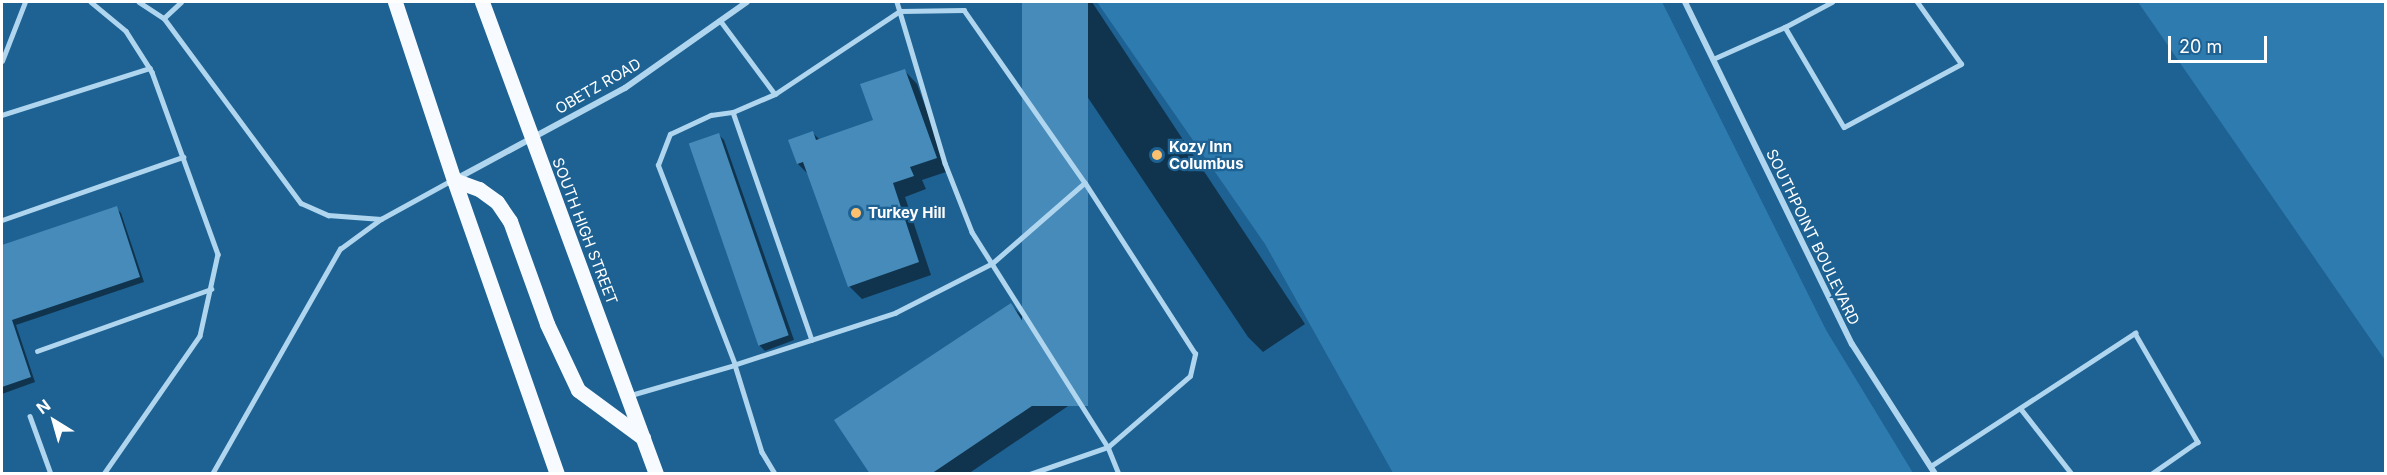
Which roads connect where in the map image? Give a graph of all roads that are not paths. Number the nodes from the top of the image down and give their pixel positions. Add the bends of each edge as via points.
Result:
1 (25, 2) edge
2 (91, 2) edge
3 (139, 2) edge
4 (181, 2) edge
5 (395, 2) edge
6 (482, 2) edge
7 (747, 2) edge
8 (897, 2) edge
9 (1685, 2) edge
10 (1832, 2) edge
11 (1917, 2) edge
12 (900, 11) junction
13 (164, 18) junction
14 (720, 20) junction
15 (1785, 27) junction
16 (1713, 59) junction
17 (2, 60) edge
18 (150, 68) junction
19 (775, 94) junction
20 (733, 112) junction
21 (2, 115) edge
22 (531, 138) junction
23 (183, 157) junction
24 (454, 180) junction
25 (1084, 183) junction
26 (381, 219) junction
27 (2, 220) edge
28 (992, 264) junction
29 (211, 289) junction
30 (812, 340) junction
31 (37, 351) dead end
32 (735, 365) junction
33 (628, 396) junction
34 (2021, 409) junction
35 (30, 416) dead end
36 (643, 438) junction
37 (1108, 447) junction
38 (1931, 466) junction
39 (51, 474) edge
40 (104, 474) edge
41 (212, 474) edge
42 (557, 474) edge
43 (656, 474) edge
44 (776, 474) edge
45 (1030, 474) edge
46 (1119, 474) edge
47 (1935, 474) edge
48 (2072, 474) edge
49 (2152, 474) edge

1 - 17 lane
2 - 18 lane via 126,31
3 - 13 lane
4 - 13 lane
5 - 24 main road
6 - 22 main road, SOUTH HIGH STREET
7 - 14 street, OBETZ ROAD
8 - 12 lane
9 - 16 street, SOUTHPOINT BOULEVARD
10 - 15 lane
11 - 15 lane via 1961,64 1844,128
12 - 19 lane
12 - 25 lane via 964,10
12 - 28 lane via 945,163 972,232
13 - 26 lane via 301,203 328,215
14 - 19 lane
14 - 22 street, OBETZ ROAD via 625,88
15 - 16 lane
16 - 38 street, SOUTHPOINT BOULEVARD via 1852,344
18 - 21 lane
18 - 23 lane
19 - 20 lane
20 - 30 lane
20 - 32 lane via 711,115 670,134 658,165
22 - 24 street, OBETZ ROAD
22 - 33 main road, SOUTH HIGH STREET
23 - 27 lane
23 - 29 lane via 218,254
24 - 26 lane
24 - 36 main road via 479,189 497,202 510,221 547,324 578,390
24 - 42 main road
25 - 28 lane
25 - 37 lane via 1195,354 1190,376
26 - 41 lane via 340,249
28 - 30 lane via 897,313
28 - 37 lane
29 - 31 lane
29 - 40 lane via 200,336
30 - 32 lane
32 - 33 lane
32 - 44 lane via 762,452
33 - 36 main road, SOUTH HIGH STREET
34 - 38 lane
34 - 48 lane
34 - 49 lane via 2135,333 2198,442
35 - 39 lane
36 - 43 main road, SOUTH HIGH STREET
37 - 45 lane
37 - 46 lane
38 - 47 street, SOUTHPOINT BOULEVARD

